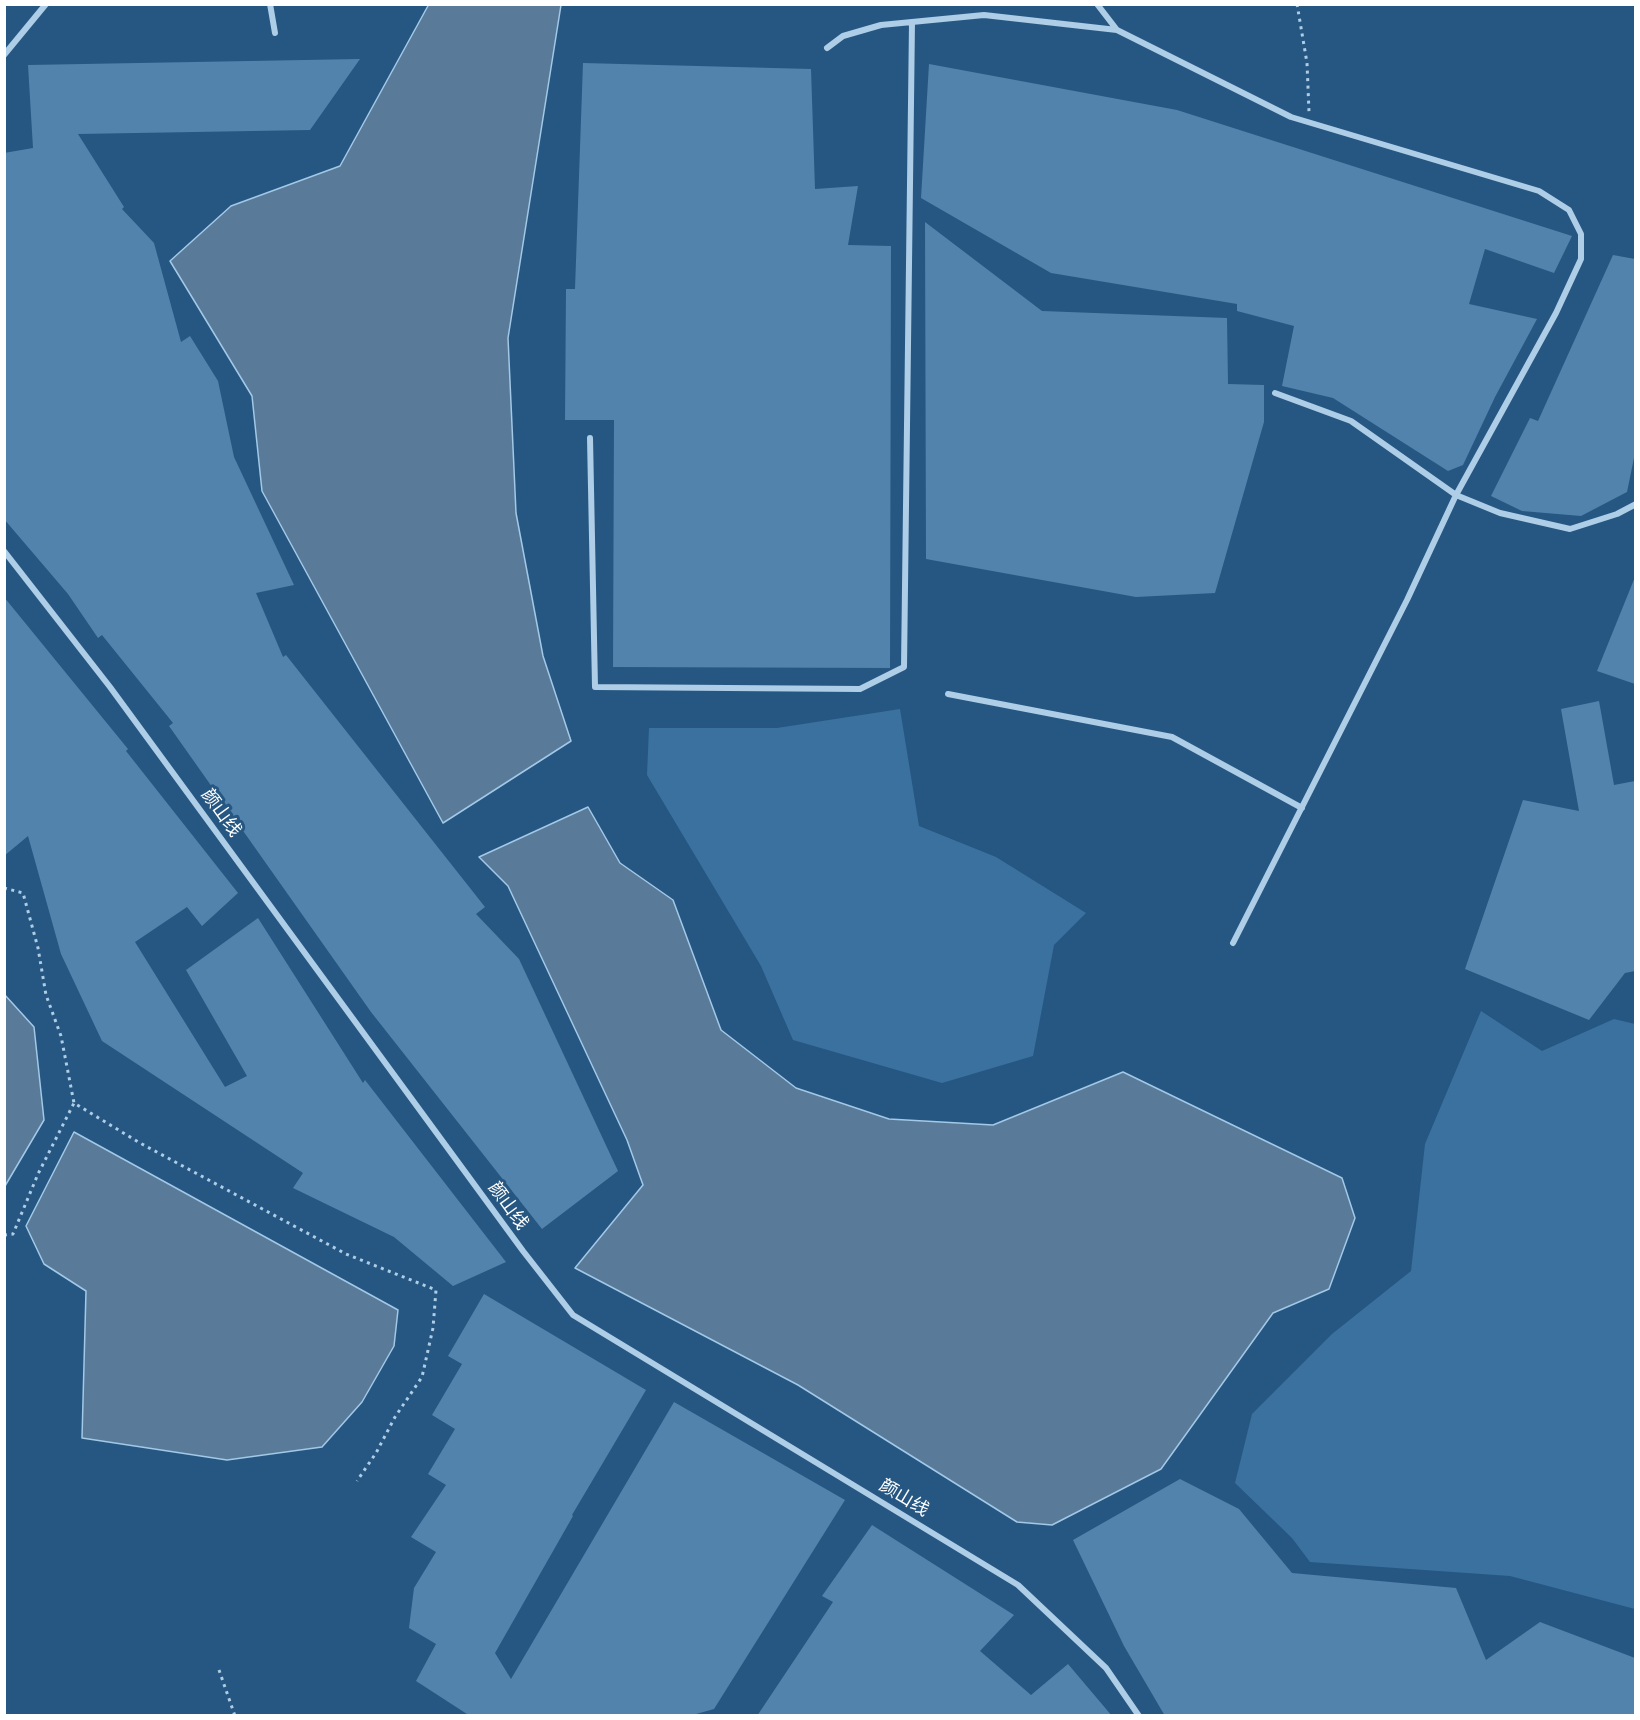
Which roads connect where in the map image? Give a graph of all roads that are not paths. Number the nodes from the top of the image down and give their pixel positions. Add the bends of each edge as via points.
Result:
1 (46, 4) edge
2 (270, 4) edge
3 (1097, 4) edge
4 (912, 22) junction
5 (1117, 30) junction
6 (275, 33) dead end
7 (827, 48) dead end
8 (4, 55) edge
9 (1275, 393) dead end
10 (590, 438) dead end
11 (1456, 495) junction
12 (1635, 504) edge
13 (4, 551) edge
14 (948, 694) dead end
15 (1302, 808) junction
16 (1233, 943) dead end
17 (1139, 1716) edge

1 - 8 street
2 - 6 street
3 - 5 street
4 - 5 street via 984,15
4 - 7 street via 881,25 843,36
4 - 10 street via 904,667 860,689 595,687
5 - 11 street via 1291,117 1539,191 1569,210 1581,234 1581,259 1556,313
9 - 11 street via 1352,421
11 - 12 street via 1500,513 1570,529
11 - 15 street
13 - 17 street, 颜山线 via 110,687 573,1315 1018,1585 1106,1668
14 - 15 street via 1172,737
15 - 16 street

